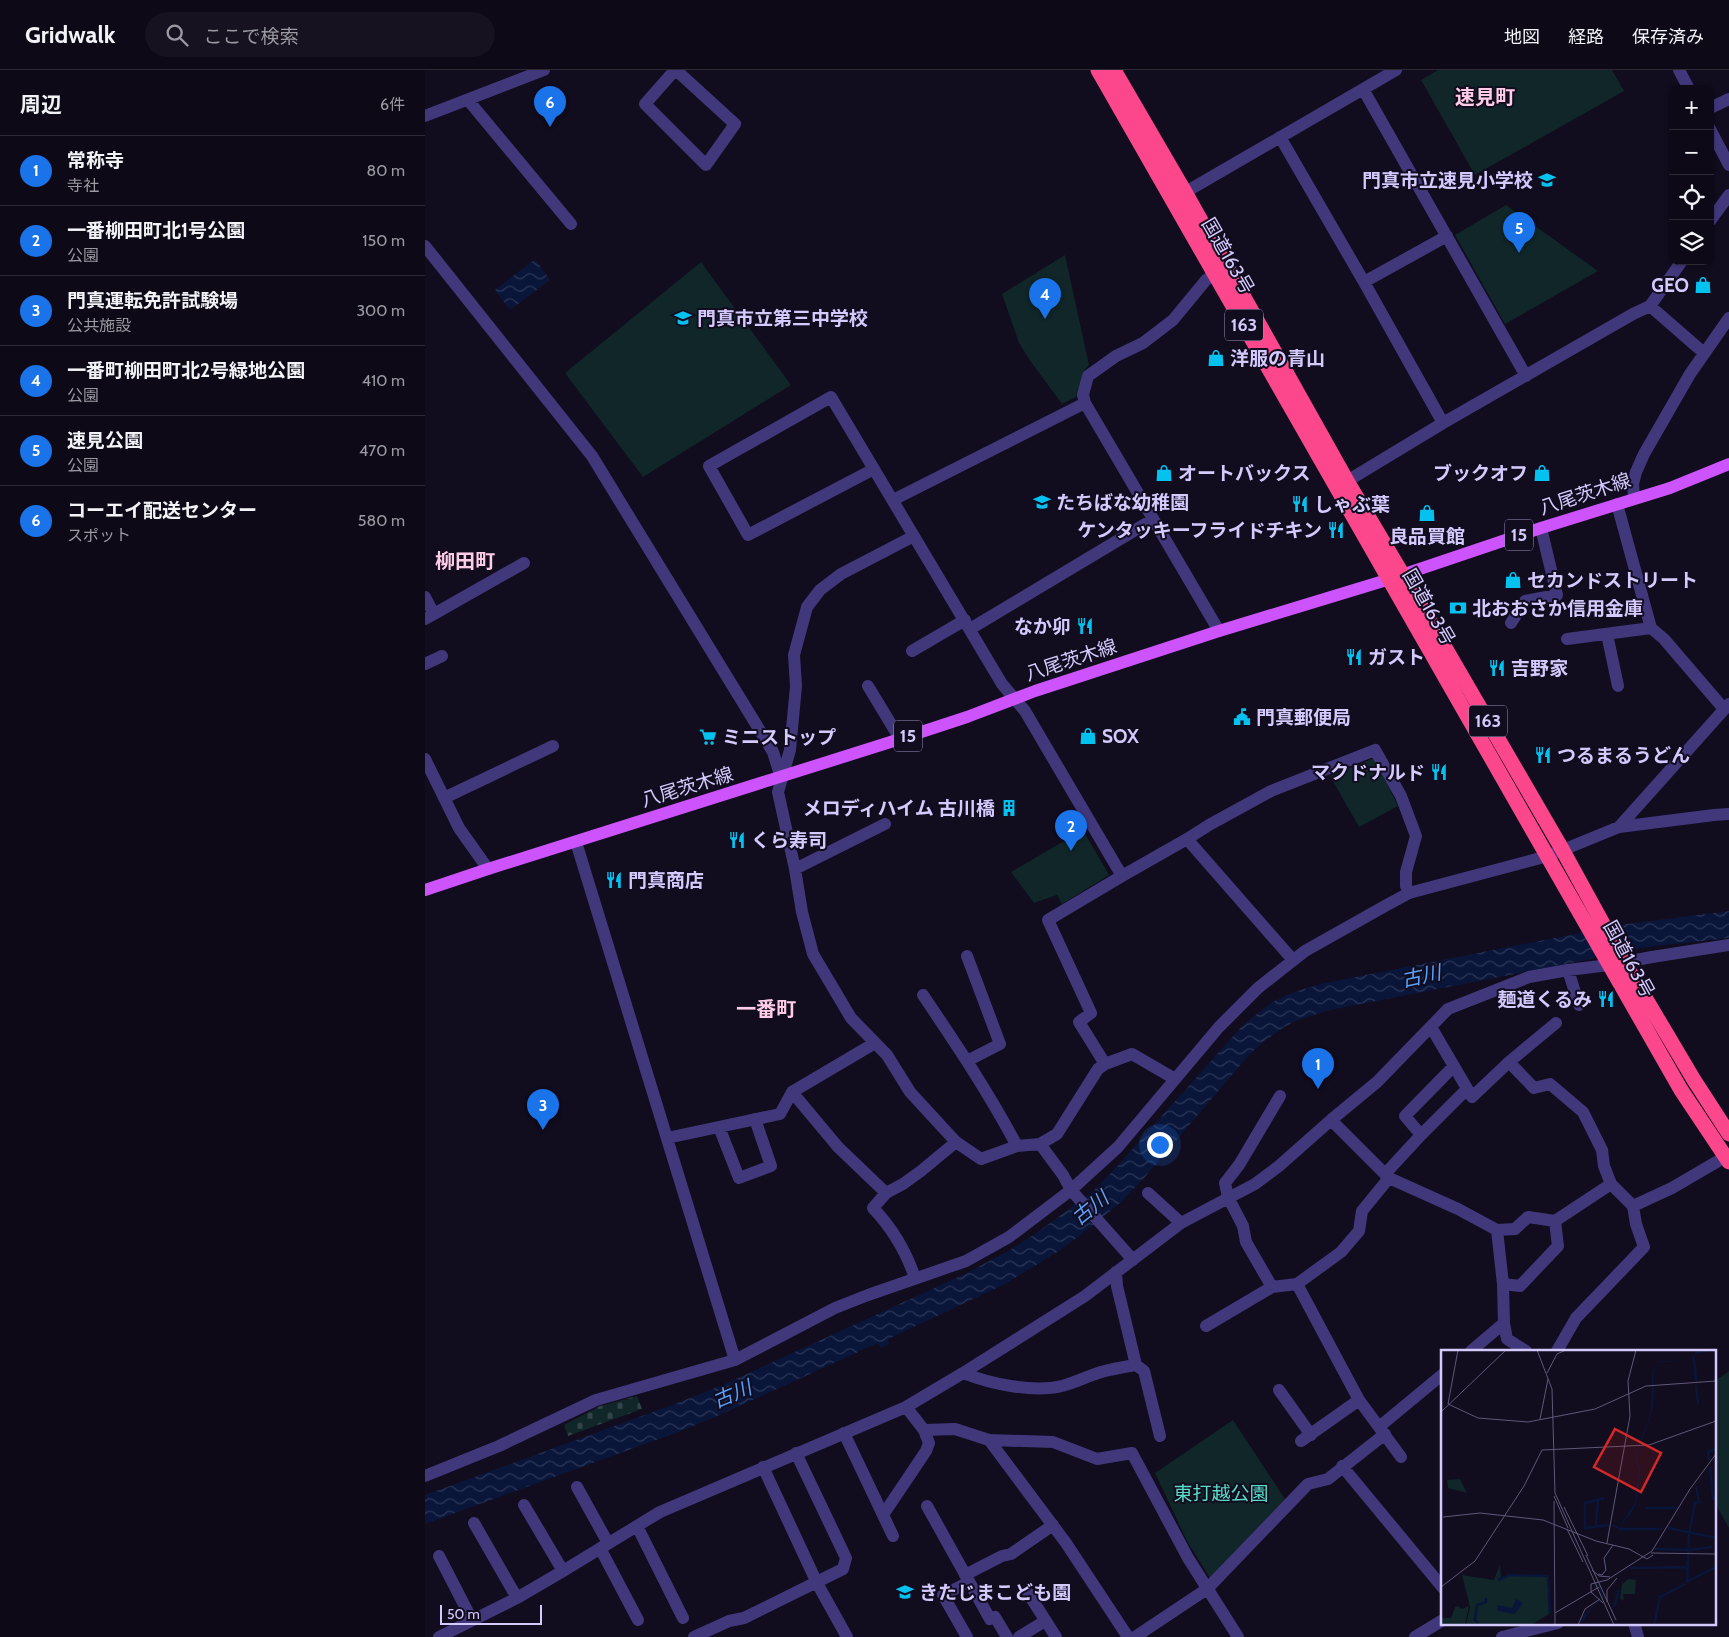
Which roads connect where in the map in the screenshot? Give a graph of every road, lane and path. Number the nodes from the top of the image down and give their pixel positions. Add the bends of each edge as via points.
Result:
1 (544, 70) edge
2 (675, 70) edge
3 (1098, 70) edge
4 (1114, 70) edge
5 (1396, 70) edge
6 (1679, 70) edge
7 (1687, 85) edge
8 (1363, 89) junction
9 (1729, 99) edge
10 (468, 100) junction
11 (1714, 106) edge
12 (425, 116) edge
13 (1711, 130) edge
14 (1281, 137) junction
15 (1729, 165) edge
16 (1729, 195) edge
17 (1179, 196) junction
18 (1711, 220) edge
19 (571, 224) dead end
20 (1447, 236) junction
21 (425, 246) edge
22 (1679, 265) edge
23 (1215, 274) junction
24 (1364, 282) junction
25 (1650, 306) junction
26 (1729, 318) edge
27 (1704, 353) junction
28 (1526, 376) junction
29 (1085, 404) junction
30 (1443, 423) junction
31 (1729, 464) edge
32 (874, 469) junction
33 (1342, 484) junction
34 (1634, 498) junction
35 (893, 500) junction
36 (1617, 504) junction
37 (1152, 520) junction
38 (1541, 528) junction
39 (914, 536) junction
40 (524, 563) dead end
41 (1397, 577) junction
42 (425, 597) edge
43 (430, 617) edge
44 (1511, 623) dead end
45 (968, 625) junction
46 (1651, 628) junction
47 (1219, 632) junction
48 (1607, 634) junction
49 (1567, 640) dead end
50 (912, 651) dead end
51 (442, 656) dead end
52 (425, 664) edge
53 (868, 686) dead end
54 (1618, 686) dead end
55 (1015, 699) junction
56 (1727, 706) edge
57 (900, 739) junction
58 (553, 746) dead end
59 (425, 759) edge
60 (781, 778) junction
61 (444, 798) junction
62 (1729, 814) edge
63 (885, 824) dead end
64 (1619, 827) junction
65 (1187, 840) junction
66 (576, 842) junction
67 (1555, 853) junction
68 (488, 869) junction
69 (795, 869) junction
70 (1122, 876) junction
71 (425, 890) edge
72 (1409, 893) junction
73 (1729, 945) edge
74 (967, 956) dead end
75 (1623, 958) junction
76 (1293, 960) junction
77 (1607, 961) junction
78 (1568, 970) junction
79 (923, 995) dead end
80 (1579, 1005) dead end
81 (1556, 1022) dead end
82 (1431, 1027) junction
83 (875, 1043) junction
84 (967, 1061) junction
85 (1509, 1062) junction
86 (1105, 1064) junction
87 (1454, 1066) junction
88 (1175, 1079) junction
89 (1467, 1089) junction
90 (792, 1092) junction
91 (1280, 1096) dead end
92 (755, 1119) junction
93 (1331, 1120) junction
94 (719, 1127) junction
95 (1729, 1134) edge
96 (1421, 1135) junction
97 (667, 1138) junction
98 (956, 1142) junction
99 (1040, 1144) junction
100 (1017, 1146) junction
101 (1727, 1159) edge
102 (1387, 1176) junction
103 (1611, 1184) junction
104 (1071, 1190) junction
105 (886, 1193) junction
106 (1148, 1193) dead end
107 (1228, 1197) junction
108 (1633, 1206) junction
109 (1555, 1221) junction
110 (1181, 1224) junction
111 (1497, 1230) junction
112 (1133, 1260) junction
113 (1116, 1272) junction
114 (915, 1278) junction
115 (1297, 1284) junction
116 (1503, 1284) junction
117 (1272, 1287) junction
118 (1503, 1323) junction
119 (1206, 1326) dead end
120 (1472, 1350) edge
121 (1524, 1350) edge
122 (1558, 1350) edge
123 (735, 1360) junction
124 (1135, 1365) junction
125 (963, 1373) junction
126 (1441, 1376) edge
127 (1279, 1390) dead end
128 (1359, 1400) junction
129 (906, 1407) junction
130 (924, 1430) junction
131 (1382, 1431) junction
132 (844, 1433) junction
133 (1160, 1436) dead end
134 (989, 1440) junction
135 (796, 1453) junction
136 (1401, 1457) dead end
137 (1342, 1466) junction
138 (763, 1467) junction
139 (425, 1476) edge
140 (577, 1487) dead end
141 (524, 1505) dead end
142 (927, 1506) dead end
143 (883, 1515) junction
144 (474, 1523) dead end
145 (1053, 1525) junction
146 (637, 1526) junction
147 (893, 1536) dead end
148 (604, 1545) junction
149 (439, 1556) dead end
150 (563, 1571) junction
151 (967, 1578) junction
152 (817, 1583) junction
153 (1441, 1586) edge
154 (1207, 1589) junction
155 (1028, 1594) dead end
156 (517, 1598) junction
157 (472, 1620) junction
158 (638, 1620) dead end
159 (1045, 1621) junction
160 (1441, 1622) edge
161 (1554, 1624) edge
162 (1634, 1624) edge
163 (460, 1632) edge
164 (1432, 1633) edge
165 (1003, 1636) edge
166 (439, 1637) edge
167 (693, 1637) edge
168 (847, 1637) edge
169 (967, 1637) edge
170 (1019, 1637) edge
171 (1056, 1637) edge
172 (1128, 1637) edge
173 (1135, 1637) edge
174 (1238, 1637) edge
175 (1415, 1637) edge
176 (1502, 1637) edge
177 (1639, 1637) edge

1 - 10 street
2 - 2 street via 735,124 706,165 645,104
3 - 17 highway, 国道163号 / 163
4 - 17 highway, 国道163号 / 163
5 - 8 street
6 - 7 street
8 - 14 street
8 - 20 street
9 - 11 street
10 - 12 street
10 - 19 street
13 - 15 street
14 - 17 street
14 - 24 street
16 - 18 street
17 - 23 highway, 国道163号 / 163
17 - 33 highway, 国道163号 / 163
20 - 24 street
20 - 28 street
21 - 60 street via 592,456 773,752
22 - 25 street
23 - 29 street via 1206,280 1173,320 1143,343 1116,356 1088,376 1083,395
23 - 33 highway, 国道163号 / 163
24 - 30 street
25 - 27 street
25 - 28 street
26 - 27 street
27 - 34 street via 1644,454 1633,484
28 - 30 street
29 - 35 street
29 - 37 street
30 - 33 street
31 - 34 main road, 八尾茨木線 / 15
32 - 32 street via 748,535 709,466 831,397
32 - 35 street
33 - 41 highway, 国道163号 / 163
34 - 36 main road, 八尾茨木線 / 15
35 - 39 street
36 - 38 main road, 八尾茨木線 / 15
36 - 46 street
37 - 45 street
37 - 47 street
38 - 41 main road, 八尾茨木線 / 15
38 - 44 street via 1557,595 1525,601
39 - 45 street
39 - 60 street via 841,574 820,590 807,607 794,655 793,719 788,760
40 - 43 street
41 - 47 main road, 八尾茨木線 / 15
41 - 67 highway, 国道163号 / 163
42 - 43 street
45 - 50 street
45 - 55 street via 1002,684
46 - 48 street
46 - 56 street
47 - 55 main road, 八尾茨木線 / 15
48 - 49 street
48 - 54 street
51 - 52 street
53 - 57 street
55 - 57 main road, 八尾茨木線 / 15
55 - 70 street
56 - 64 street
57 - 60 main road, 八尾茨木線 / 15
58 - 61 street
59 - 61 street
60 - 66 main road, 八尾茨木線 / 15
60 - 69 street via 778,792
61 - 68 street via 459,828
62 - 64 street
63 - 69 street
64 - 67 street
65 - 70 street
65 - 72 street via 1271,791 1375,750 1401,796 1415,836 1407,872
65 - 76 street
66 - 68 main road, 八尾茨木線 / 15
66 - 97 street
67 - 72 street
67 - 75 highway, 国道163号 / 163 via 1572,867
67 - 77 highway, 国道163号 / 163 via 1557,871
68 - 71 main road, 八尾茨木線 / 15
69 - 83 street via 813,954 851,1018
70 - 86 street via 1048,920 1091,1013 1079,1022
72 - 76 street
73 - 75 street
74 - 84 street via 1000,1044
75 - 77 street
75 - 95 highway, 国道163号 / 163
76 - 88 street via 1219,1027
77 - 78 street
77 - 101 highway, 国道163号 / 163 via 1681,1090
78 - 80 street
78 - 82 street via 1529,978 1448,1009
79 - 84 street
81 - 85 street
82 - 87 street
82 - 93 street via 1377,1082
83 - 90 street
83 - 98 street via 887,1055 909,1092
84 - 100 street
85 - 89 street via 1472,1097
85 - 103 street via 1534,1088 1551,1084 1583,1112 1602,1150
86 - 88 street via 1132,1054
86 - 99 street via 1057,1134
87 - 89 street
87 - 96 street via 1405,1116
88 - 104 street via 1118,1147
89 - 96 street
90 - 92 street via 780,1114
90 - 105 street via 838,1147
91 - 107 street via 1225,1183
92 - 94 street
92 - 94 street via 771,1166 739,1178
93 - 102 street
93 - 107 street via 1255,1184
94 - 97 street
96 - 102 street
97 - 123 street
98 - 100 street via 981,1159
98 - 105 street via 921,1171
99 - 100 street
99 - 104 street
101 - 108 street
102 - 111 street via 1458,1208
102 - 115 street via 1362,1211 1359,1231 1341,1252
103 - 108 street
103 - 109 street
104 - 112 street
104 - 114 street via 1009,1237 966,1261
105 - 114 street via 873,1208 900,1241
106 - 110 street
107 - 110 street
107 - 117 street via 1243,1226 1246,1242
108 - 122 street via 1643,1247 1576,1318
109 - 111 street via 1528,1217 1515,1229
109 - 116 street via 1558,1246 1521,1286
110 - 112 street
111 - 116 street
112 - 113 street
113 - 124 street
113 - 125 street via 1085,1296
114 - 123 street via 835,1308
115 - 117 street
115 - 128 street
116 - 118 street
117 - 119 street
118 - 120 street
118 - 121 street via 1507,1339
123 - 139 street via 596,1400 499,1446
124 - 125 street via 1044,1388 1004,1384
124 - 133 street via 1144,1371
125 - 129 street
126 - 131 street
127 - 128 street via 1306,1438
128 - 131 street
129 - 130 street
129 - 132 street
130 - 134 street via 955,1429
130 - 143 street via 929,1443 926,1451
131 - 136 street
131 - 137 street
132 - 135 street
132 - 143 street
134 - 145 street
134 - 154 street via 1053,1442 1097,1459 1132,1453
135 - 138 street
135 - 152 street via 846,1558 843,1569
137 - 153 street
137 - 154 street via 1328,1479 1308,1484
138 - 146 street via 660,1512
138 - 152 street
140 - 148 street
141 - 150 street
142 - 151 street
143 - 147 street
144 - 156 street
145 - 151 street via 1011,1554 1002,1556
145 - 172 street
146 - 148 street
146 - 167 street
148 - 150 street
148 - 158 street
149 - 157 street
150 - 156 street
151 - 165 street via 990,1619 995,1616
151 - 169 street via 943,1595
152 - 167 street via 744,1618
152 - 168 street
154 - 173 street
154 - 174 street
155 - 159 street
156 - 157 street
157 - 163 street
159 - 170 street
159 - 171 street
160 - 164 street
161 - 176 street
162 - 177 street
163 - 166 street
164 - 175 street

